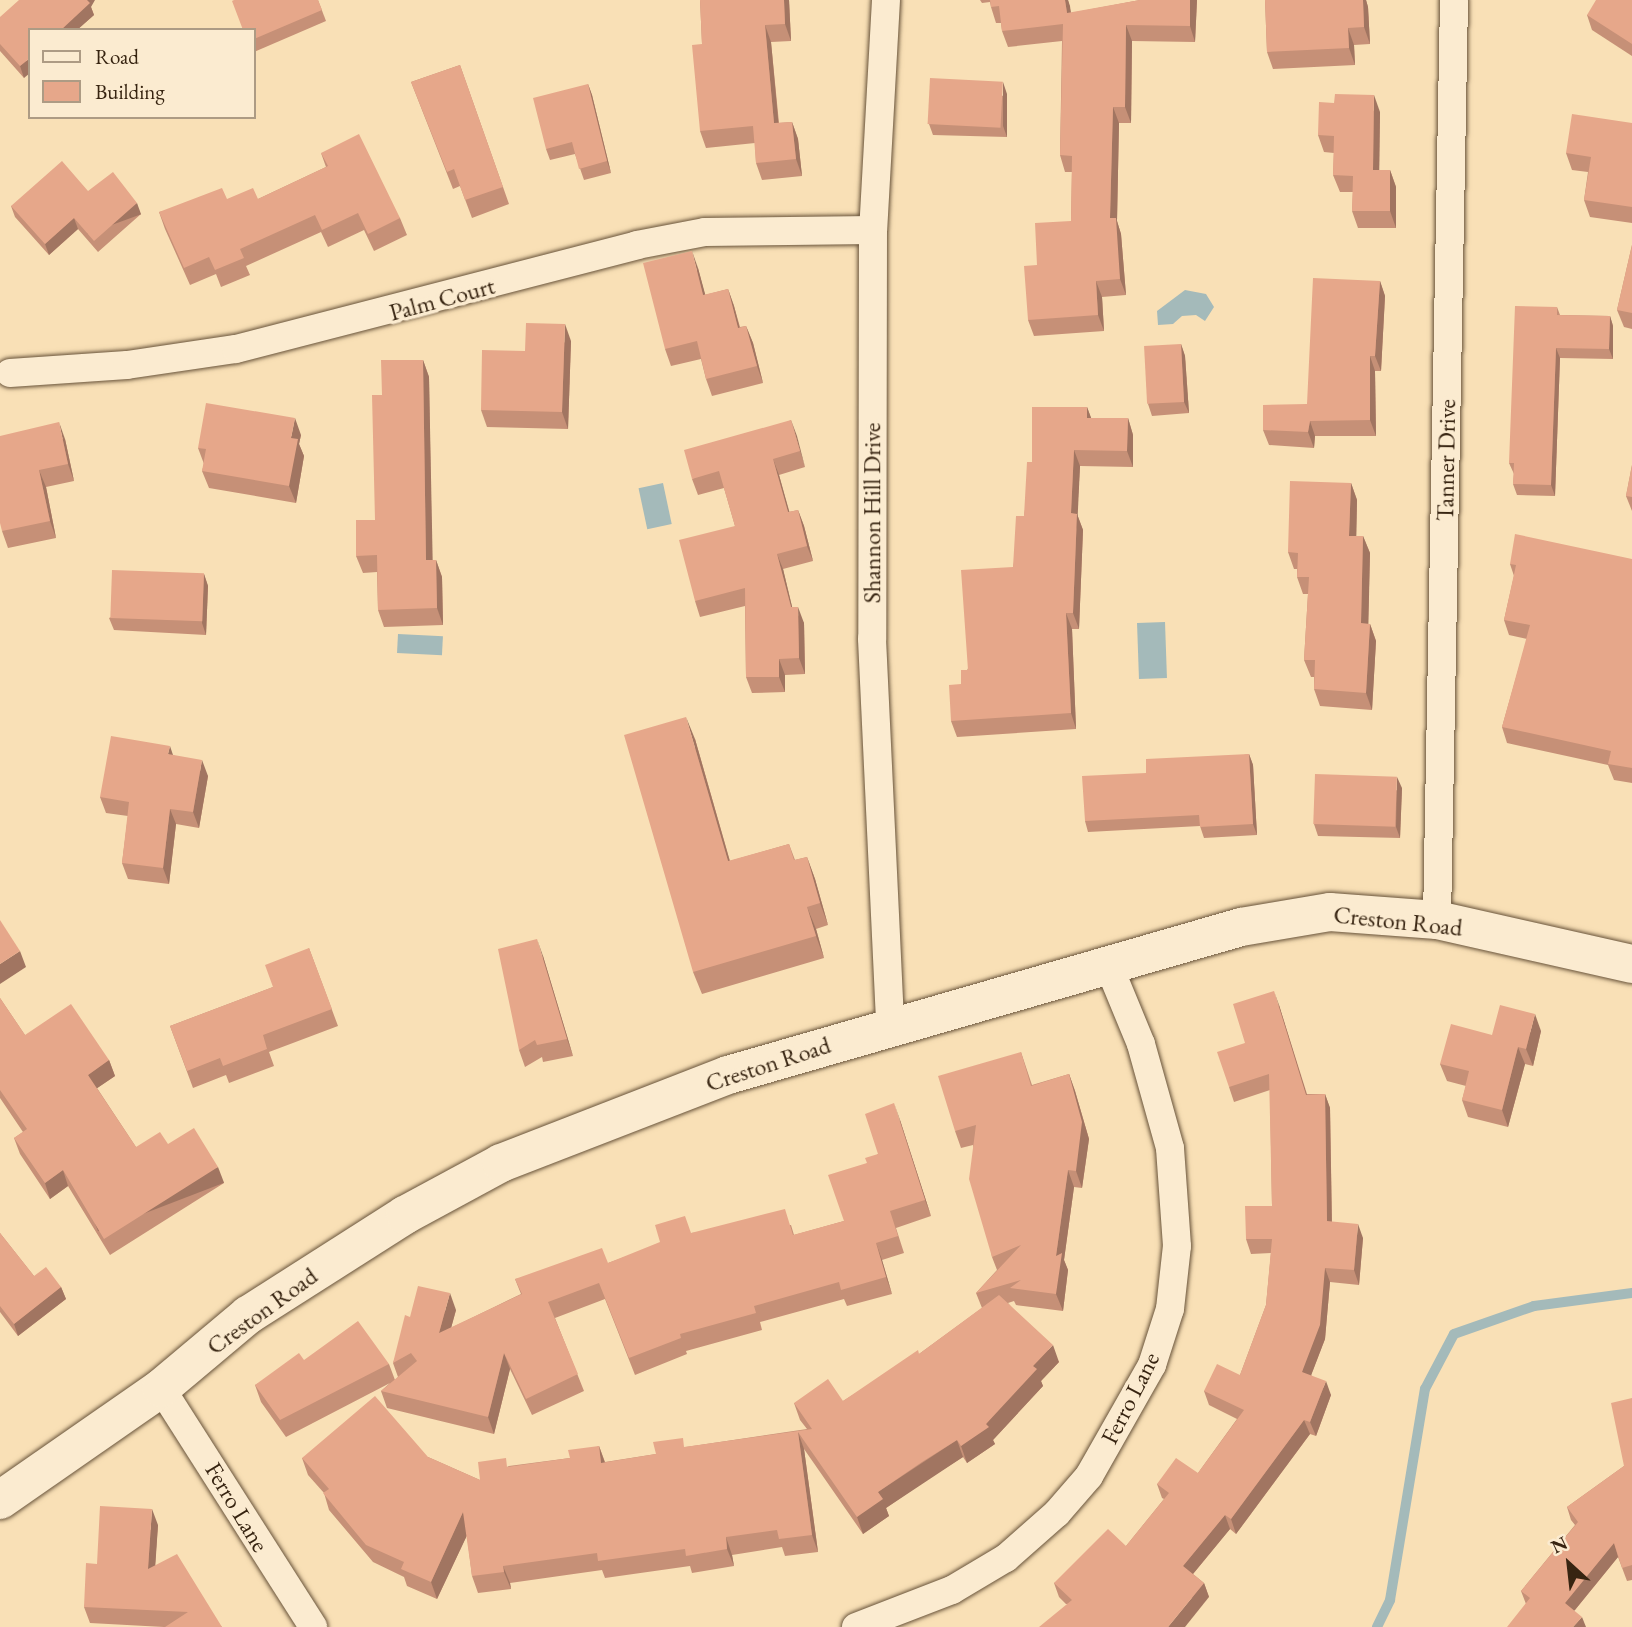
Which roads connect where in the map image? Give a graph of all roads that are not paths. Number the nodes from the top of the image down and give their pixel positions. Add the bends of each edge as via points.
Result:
1 (886, 0) edge
2 (1454, 0) edge
3 (873, 230) junction
4 (10, 373) dead end
5 (1437, 920) junction
6 (1108, 964) junction
7 (1632, 964) edge
8 (890, 1025) junction
9 (161, 1388) junction
10 (0, 1500) edge
11 (313, 1627) edge
12 (856, 1627) edge

1 - 3 street, Shannon Hill Drive
2 - 5 street, Tanner Drive
3 - 4 street, Palm Court via 705,232 637,245 236,349 127,365
3 - 8 street, Shannon Hill Drive via 872,639
5 - 6 main road, Creston Road via 1330,912 1241,927
5 - 7 main road, Creston Road
6 - 8 main road, Creston Road
6 - 12 street, Ferro Lane via 1141,1044 1170,1148 1177,1246 1170,1309 1152,1365 1089,1476 1057,1513 1006,1558 952,1590
8 - 9 main road, Creston Road via 728,1075 501,1163 405,1215 248,1315
9 - 10 main road, Creston Road
9 - 11 street, Ferro Lane

